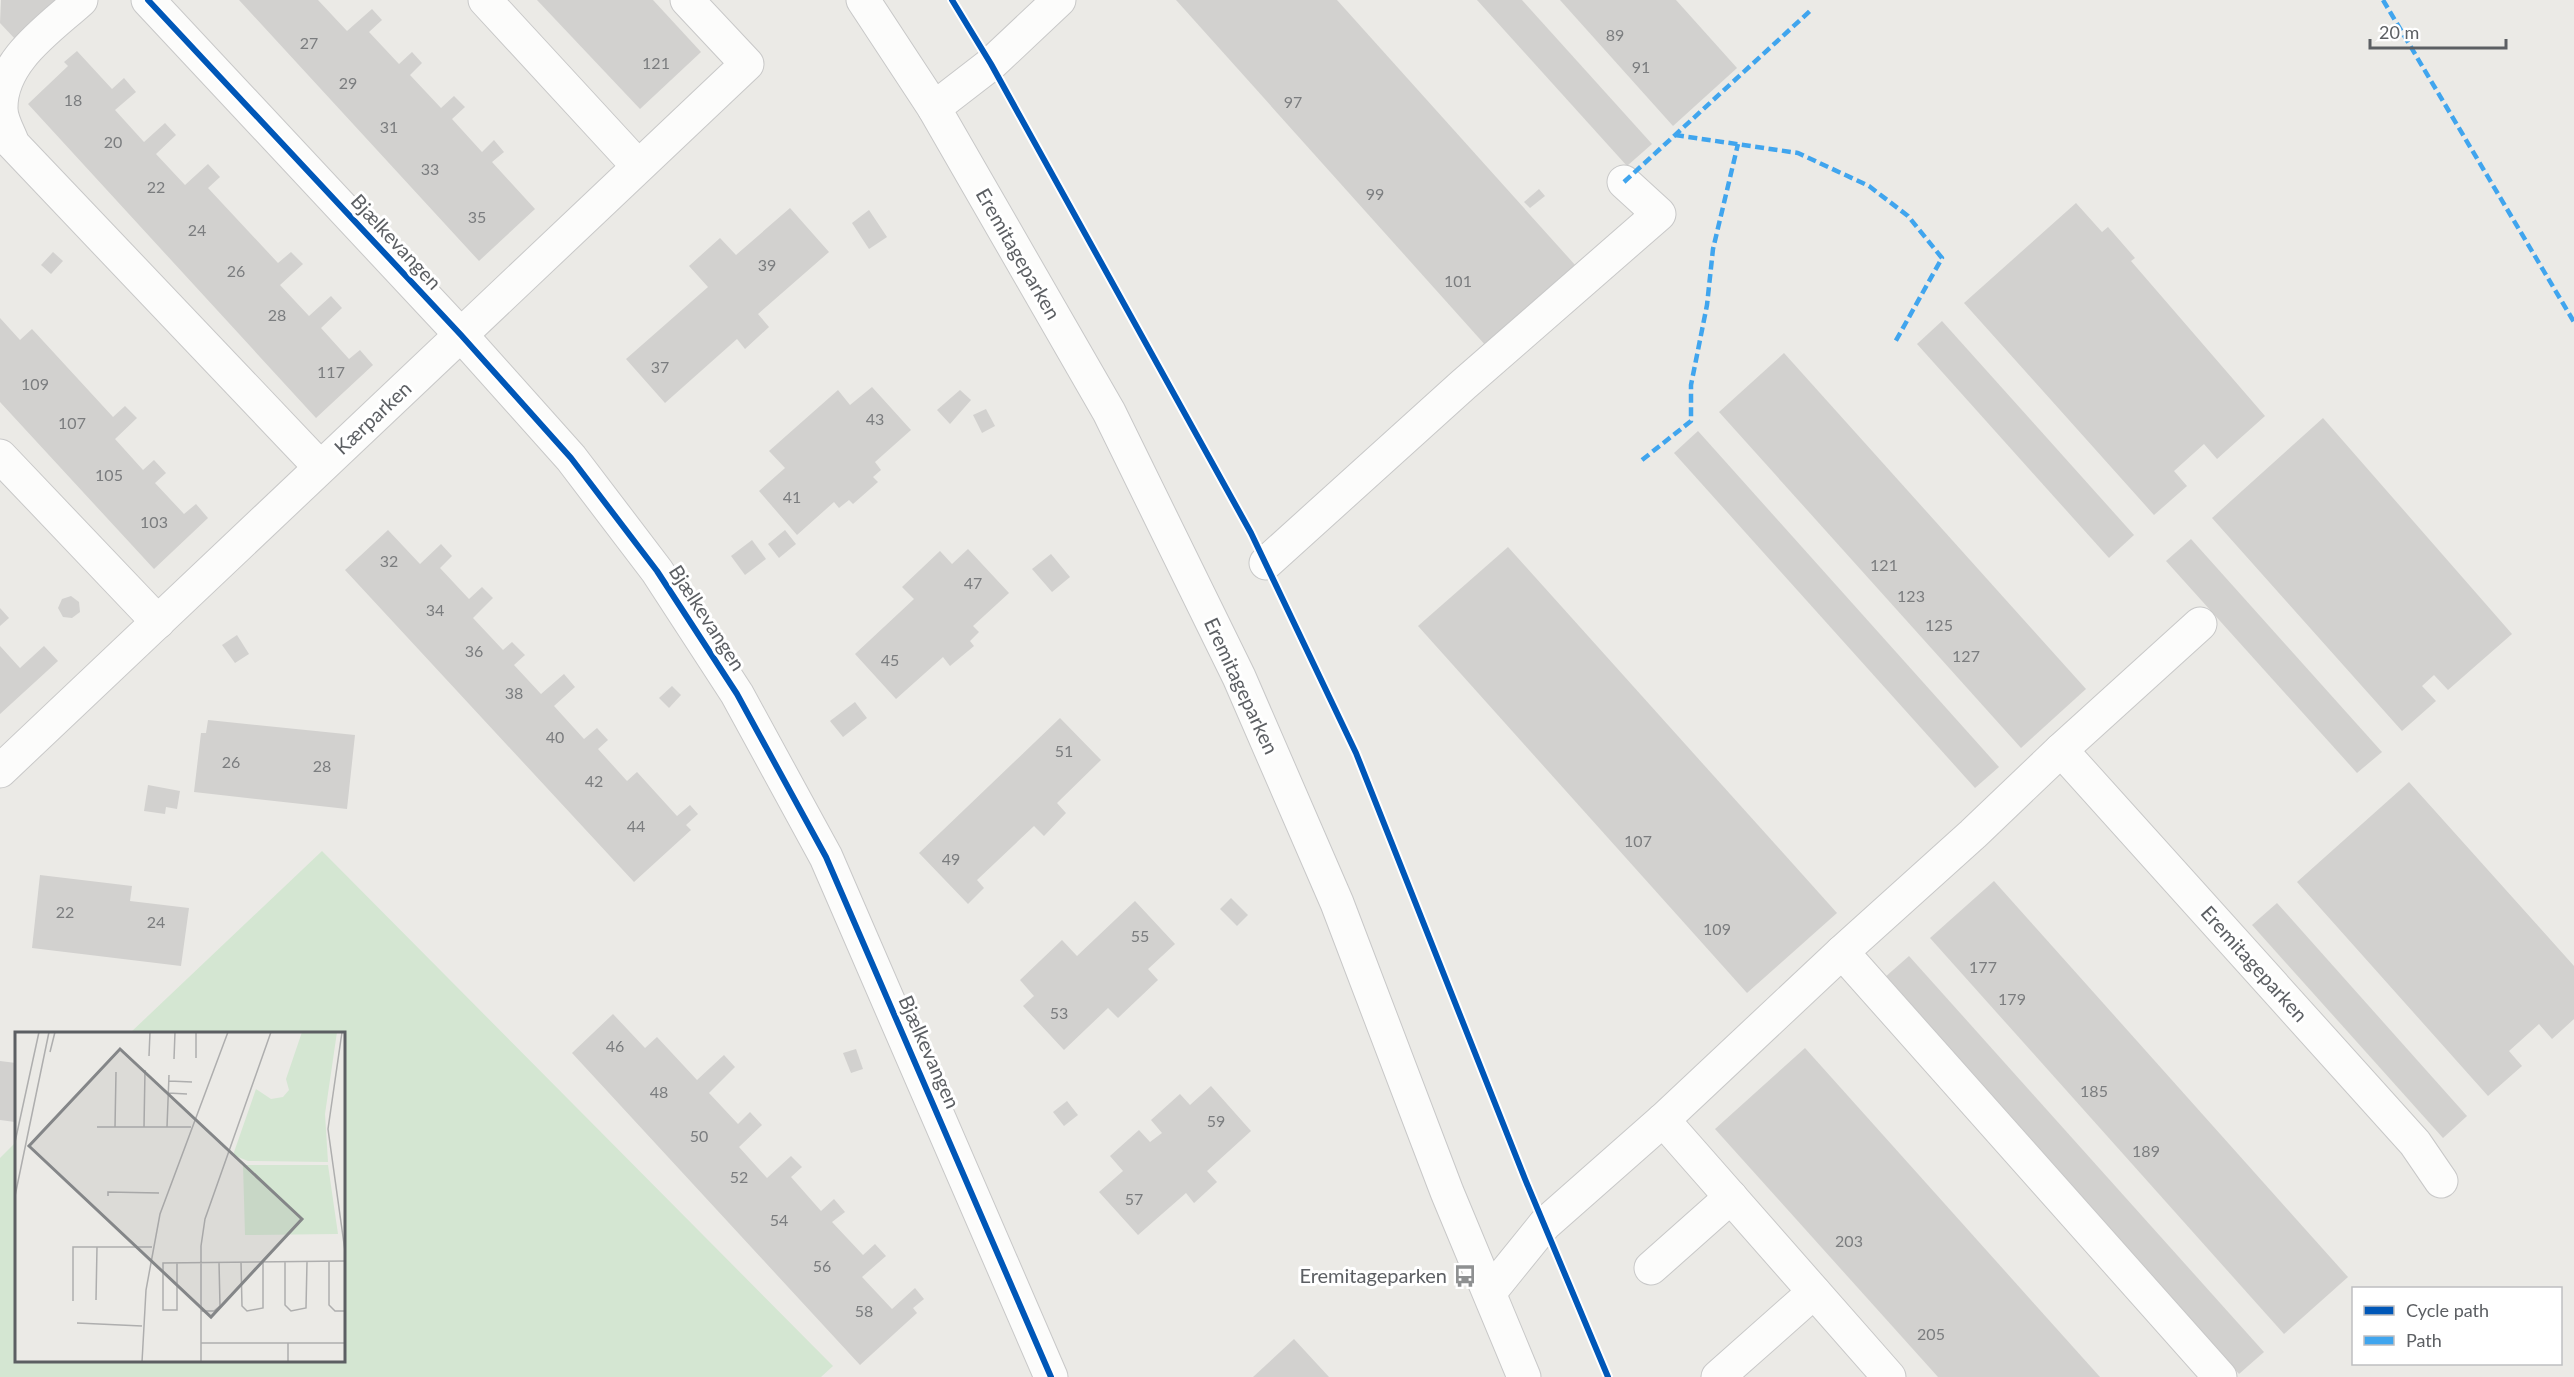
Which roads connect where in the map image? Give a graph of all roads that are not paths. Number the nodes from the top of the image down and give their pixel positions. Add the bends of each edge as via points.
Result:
1 (81, 0) edge
2 (148, 0) edge
3 (485, 0) edge
4 (687, 0) edge
5 (863, 0) edge
6 (1059, 0) edge
7 (934, 108) junction
8 (638, 166) junction
9 (1624, 182) dead end
10 (461, 335) junction
11 (0, 456) edge
12 (320, 467) junction
13 (1266, 563) dead end
14 (158, 622) junction
15 (2200, 624) dead end
16 (2061, 750) junction
17 (0, 771) edge
18 (1842, 952) junction
19 (1663, 1120) junction
20 (2441, 1182) dead end
21 (1731, 1197) junction
22 (1651, 1268) dead end
23 (1490, 1292) junction
24 (1814, 1292) junction
25 (1051, 1377) edge
26 (1524, 1377) edge
27 (1718, 1377) edge
28 (1889, 1377) edge
29 (2220, 1377) edge

1 - 12 street via 17,58 2,86 1,111 14,144
2 - 10 street, Bjælkevangen
3 - 8 street
4 - 8 street, Kærparken via 747,64
5 - 7 street, Eremitageparken
6 - 7 street via 991,64
7 - 23 street, Eremitageparken via 1109,412 1239,677 1337,903
8 - 10 street, Kærparken
9 - 13 street via 1659,214
10 - 12 street, Kærparken
10 - 25 street, Bjælkevangen via 571,458 657,571 736,694 826,857
11 - 14 street
12 - 14 street, Kærparken
14 - 17 street, Kærparken
15 - 16 street
16 - 18 street
16 - 20 street, Eremitageparken via 2415,1143
18 - 19 street
18 - 29 street
19 - 21 street
19 - 23 street via 1545,1224
21 - 22 street
21 - 24 street
23 - 26 street, Eremitageparken
24 - 27 street
24 - 28 street

